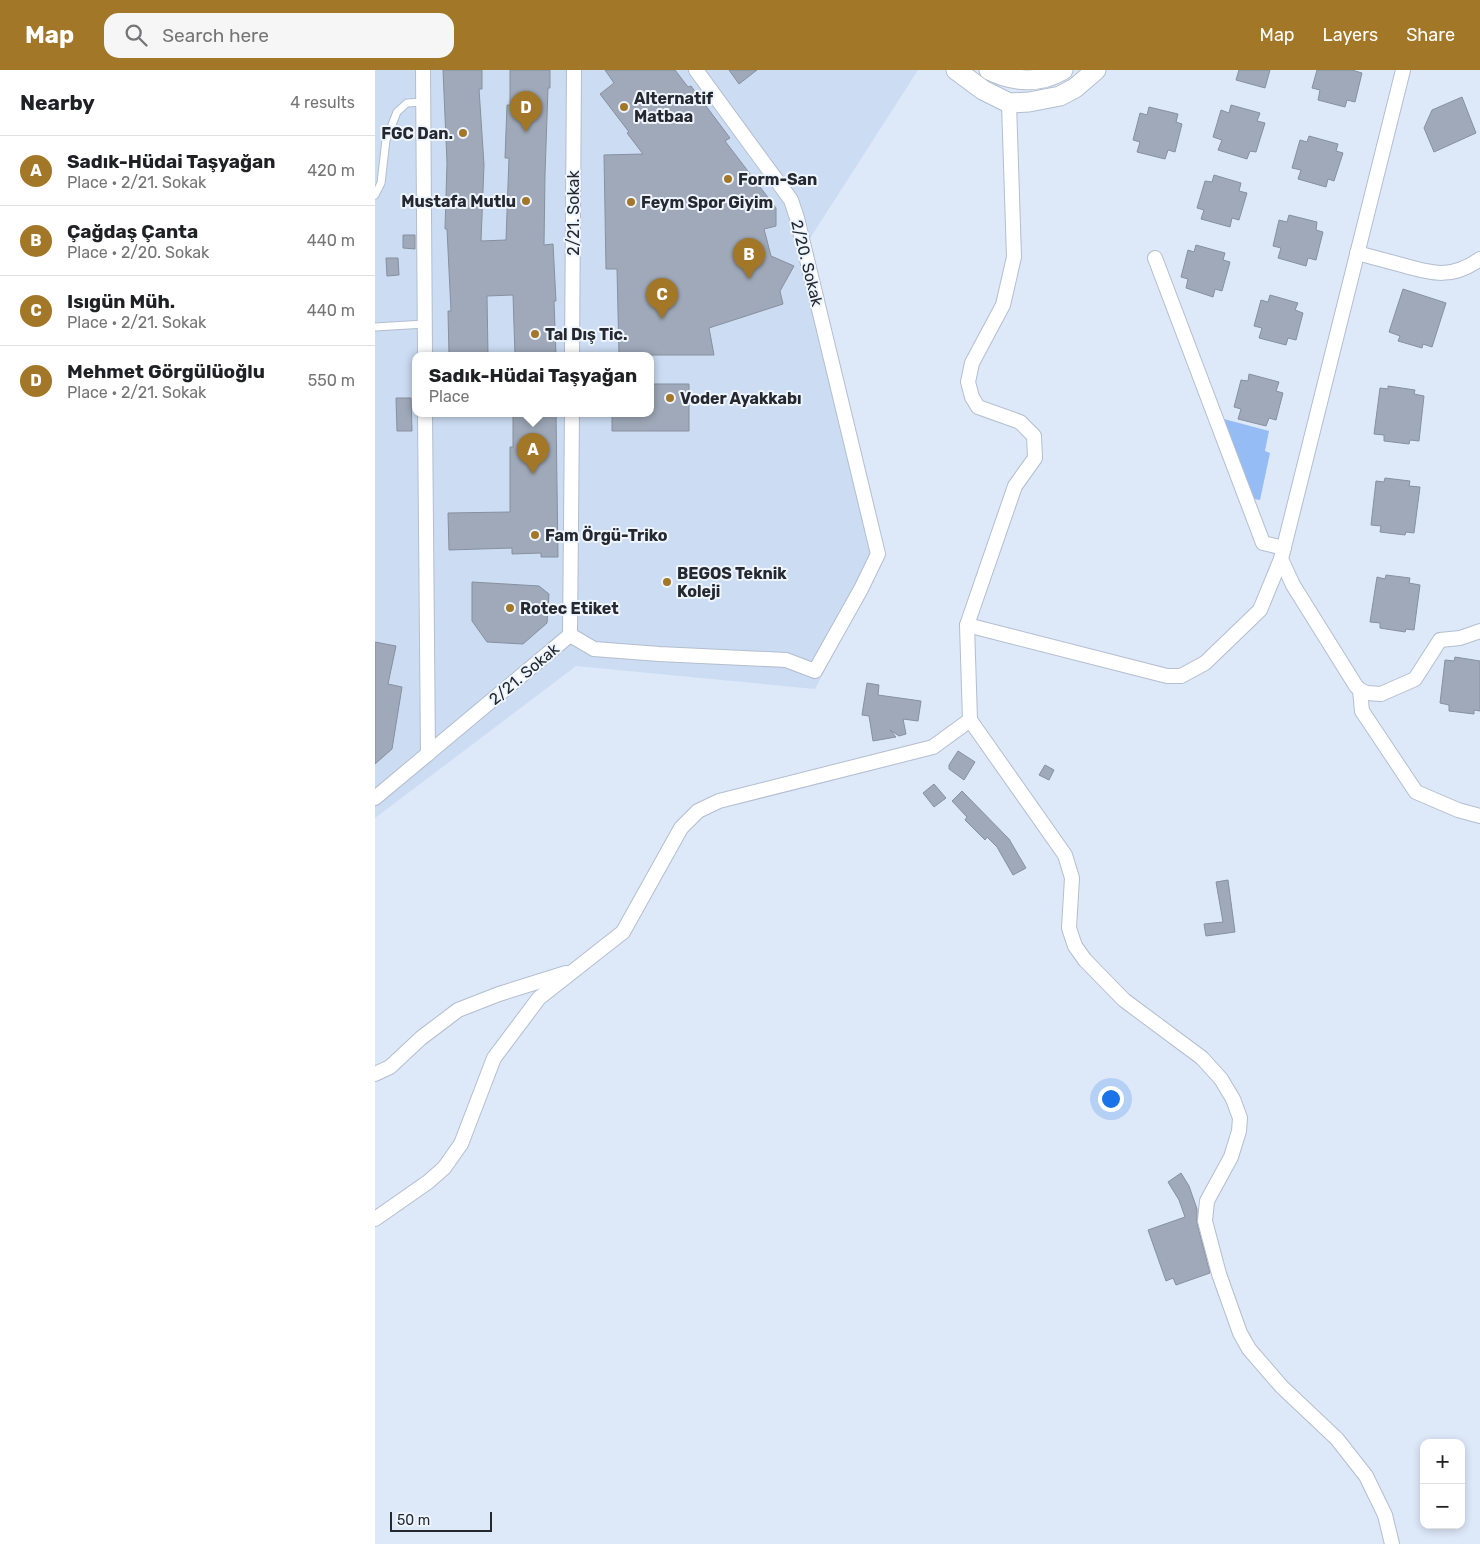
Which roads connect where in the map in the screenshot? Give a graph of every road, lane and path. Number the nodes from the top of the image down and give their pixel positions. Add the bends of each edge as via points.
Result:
1 (423, 70) edge
2 (574, 70) edge
3 (696, 70) edge
4 (956, 70) edge
5 (989, 70) edge
6 (1063, 70) edge
7 (1096, 70) edge
8 (1403, 70) edge
9 (423, 102) junction
10 (1009, 103) junction
11 (375, 195) edge
12 (1357, 253) junction
13 (1155, 258) dead end
14 (1480, 259) edge
15 (425, 324) junction
16 (375, 327) edge
17 (425, 352) edge
18 (572, 352) edge
19 (425, 417) edge
20 (572, 417) edge
21 (1283, 553) junction
22 (967, 626) junction
23 (1480, 631) edge
24 (571, 635) junction
25 (1360, 690) junction
26 (970, 720) junction
27 (428, 754) junction
28 (375, 798) edge
29 (1480, 816) edge
30 (575, 970) junction
31 (375, 1074) edge
32 (375, 1219) edge
33 (1392, 1544) edge

1 - 9 street
2 - 18 street, 2/21. Sokak
3 - 24 street, 2/20. Sokak via 791,200 878,554 815,671 786,660 594,649
4 - 10 main road via 983,90
5 - 6 main road via 1021,80 1046,78
7 - 10 main road via 1060,96
8 - 12 street
9 - 11 lane via 407,103 397,112 385,140 381,183
9 - 15 street
10 - 22 street via 1013,257 1003,306 972,363 969,382 978,407 1020,422 1034,436 1035,458 1015,486
12 - 14 street via 1430,273 1461,270
12 - 21 street
13 - 21 street via 1263,543
15 - 16 lane
15 - 17 street
19 - 27 street
20 - 24 street, 2/21. Sokak
21 - 22 street via 1260,610 1205,663 1181,676 1167,676
21 - 25 street via 1297,591
22 - 26 street
23 - 25 street via 1440,640 1415,679 1381,694
24 - 27 street, 2/21. Sokak
25 - 29 street via 1362,710 1416,792
26 - 30 street via 933,747 719,800 698,811 681,828 623,932
26 - 33 street via 1065,855 1072,878 1069,928 1075,946 1124,1000 1202,1058 1233,1099 1240,1118 1239,1131 1231,1157 1207,1201 1205,1221 1237,1325 1254,1355 1337,1440 1366,1476 1385,1515
27 - 28 street, 2/21. Sokak
30 - 31 street via 458,1010 390,1067
30 - 32 street via 539,998 494,1058 461,1144 444,1168

